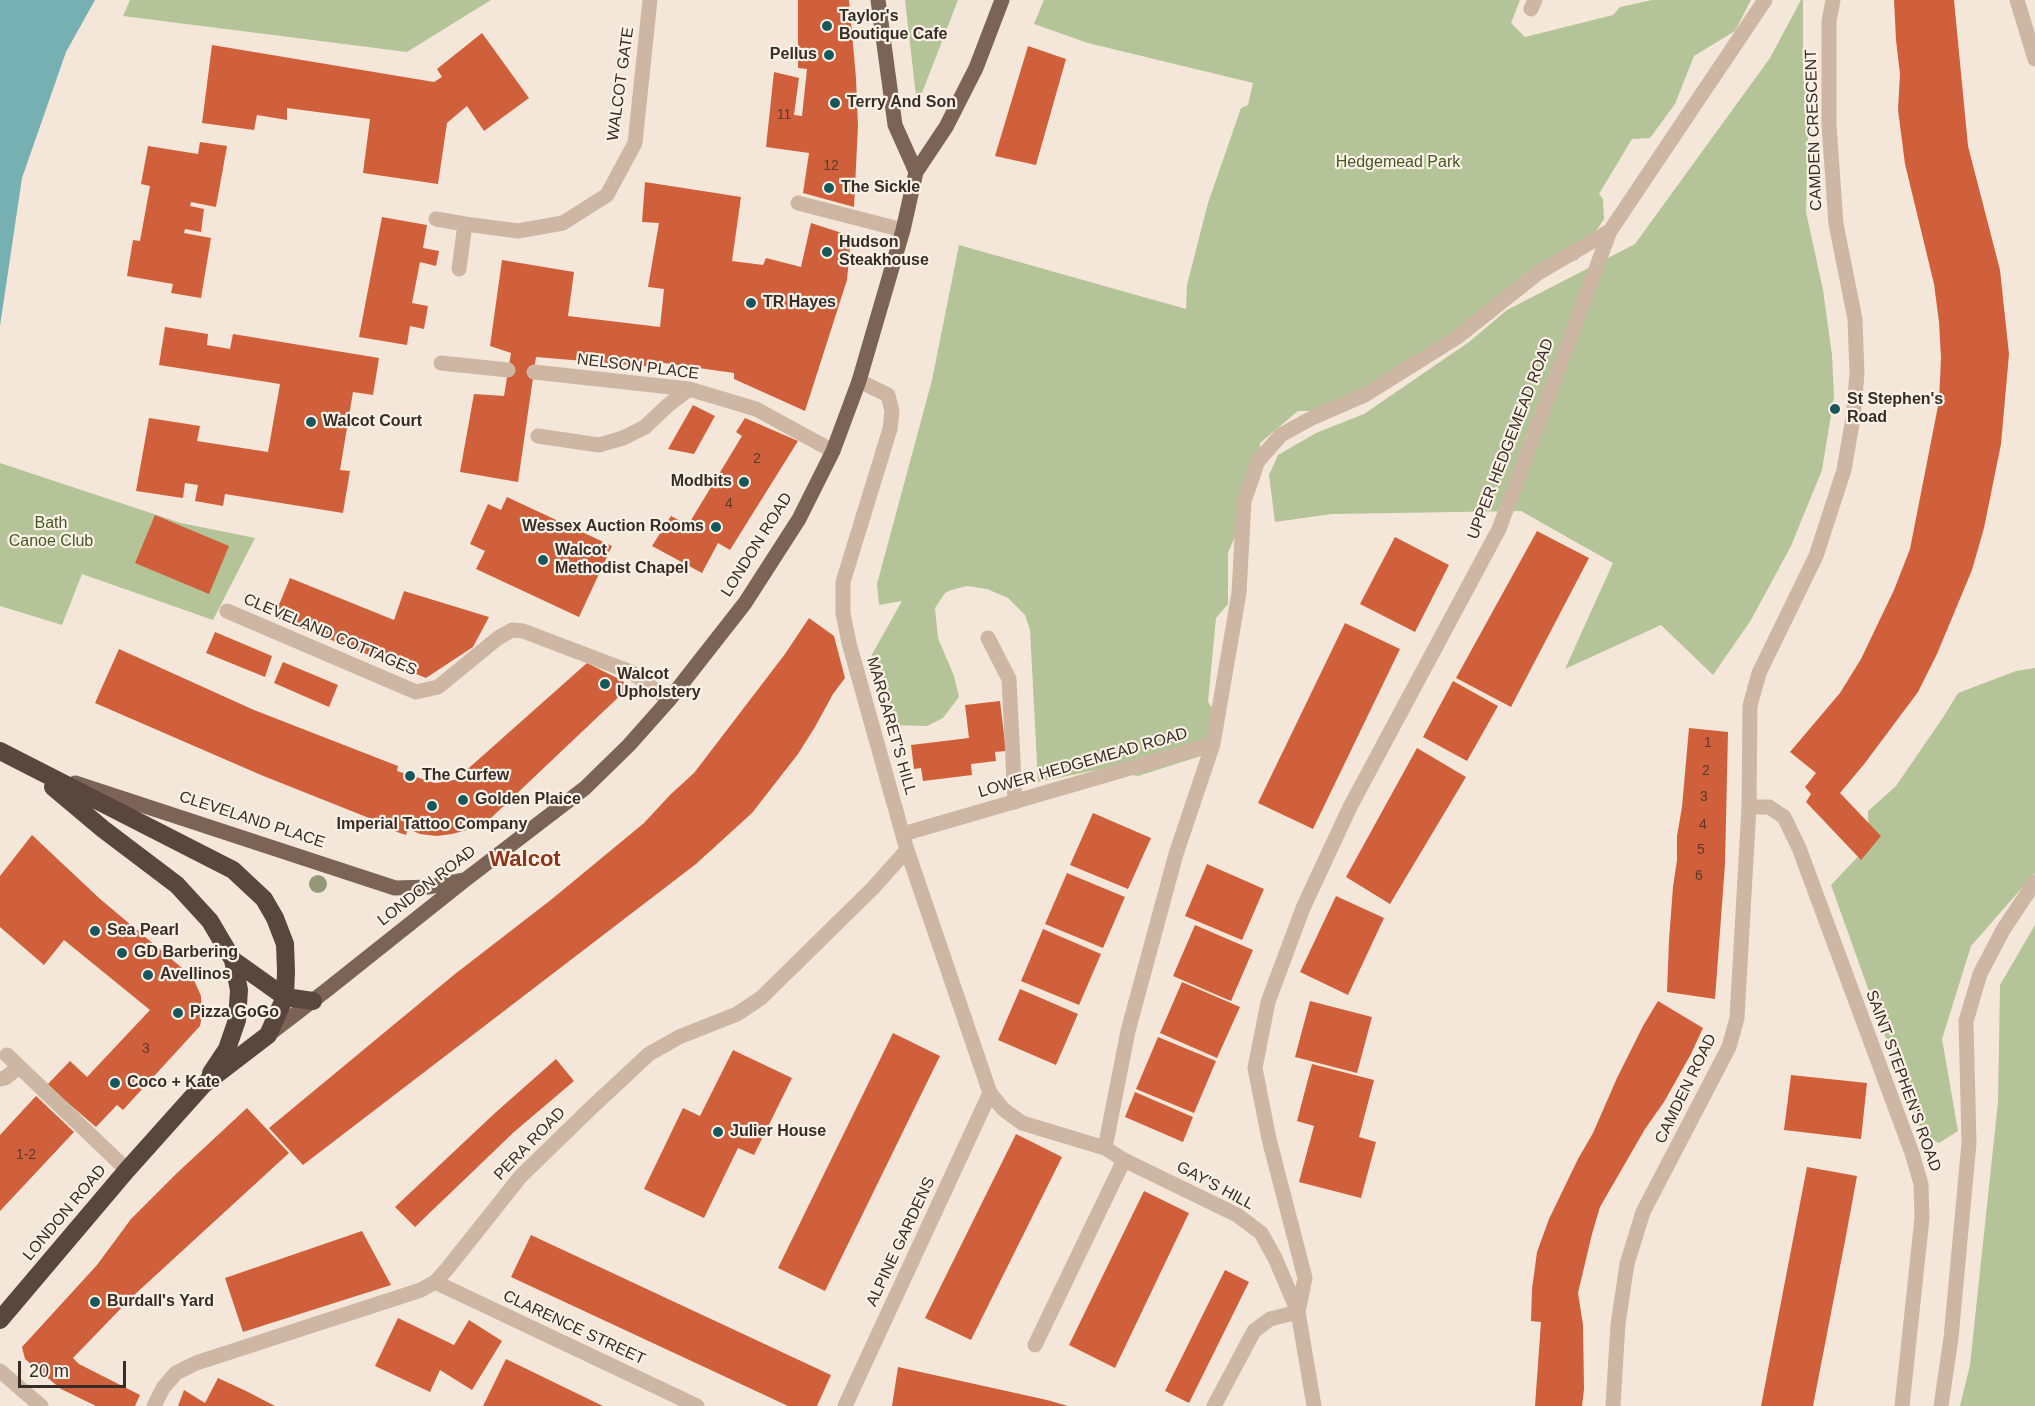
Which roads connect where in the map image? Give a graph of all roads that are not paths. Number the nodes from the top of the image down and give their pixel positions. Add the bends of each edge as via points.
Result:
1 (650, 0) edge
2 (878, 0) edge
3 (1002, 0) edge
4 (1765, 0) edge
5 (1833, 0) edge
6 (2017, 0) edge
7 (2035, 59) edge
8 (916, 172) junction
9 (798, 203) dead end
10 (436, 219) dead end
11 (465, 224) junction
12 (903, 230) junction
13 (1610, 231) junction
14 (459, 269) dead end
15 (441, 363) dead end
16 (508, 370) dead end
17 (534, 372) dead end
18 (859, 381) junction
19 (688, 389) junction
20 (538, 436) dead end
21 (833, 451) junction
22 (227, 611) dead end
23 (988, 639) dead end
24 (669, 700) junction
25 (1750, 706) joint
26 (1213, 744) junction
27 (0, 751) edge
28 (30, 768) junction
29 (1015, 802) junction
30 (1749, 807) junction
31 (903, 834) junction
32 (907, 850) junction
33 (465, 880) junction
34 (2035, 882) edge
35 (233, 960) junction
36 (285, 997) junction
37 (313, 1001) junction
38 (268, 1035) junction
39 (7, 1055) dead end
40 (19, 1067) junction
41 (0, 1079) edge
42 (204, 1084) junction
43 (990, 1093) junction
44 (1105, 1148) junction
45 (1124, 1160) junction
46 (127, 1170) junction
47 (435, 1282) junction
48 (1298, 1312) junction
49 (0, 1320) edge
50 (1035, 1345) dead end
51 (0, 1371) edge
52 (42, 1406) edge
53 (154, 1406) edge
54 (697, 1406) edge
55 (845, 1406) edge
56 (1214, 1406) edge
57 (1314, 1406) edge
58 (1613, 1406) edge
59 (1902, 1406) edge
60 (1941, 1406) edge

1 - 11 street, WALCOT GATE via 635,143 607,195 563,223 518,231
2 - 8 main road via 895,125
3 - 8 main road via 976,68 946,127
4 - 13 street, UPPER HEDGEMEAD ROAD
5 - 25 street, CAMDEN CRESCENT via 1829,21 1829,125 1836,224 1855,319 1857,374 1853,418 1844,470 1816,556 1759,673
6 - 7 street
8 - 12 main road, LONDON ROAD
9 - 12 street
10 - 11 street, WALCOT GATE
11 - 14 street
12 - 18 main road, LONDON ROAD
13 - 26 street, LOWER HEDGEMEAD ROAD via 1538,273 1456,338 1365,395 1281,435 1258,461 1244,501 1239,593
13 - 48 street, UPPER HEDGEMEAD ROAD via 1499,529 1350,807 1303,908 1268,1002 1255,1068 1305,1278
15 - 16 street
17 - 19 street, NELSON PLACE
18 - 21 main road, LONDON ROAD
18 - 31 street, MARGARET'S HILL via 888,395 892,411 890,429 843,582 843,613
19 - 20 street via 645,427 623,438 599,445
19 - 21 street, NELSON PLACE via 756,409
21 - 24 main road, LONDON ROAD via 799,519 745,603
22 - 24 street, CLEVELAND COTTAGES via 417,692 438,687 512,630 631,672
23 - 29 street via 1009,679
24 - 33 main road, LONDON ROAD via 585,788
25 - 30 street, CAMDEN ROAD
26 - 29 street, LOWER HEDGEMEAD ROAD
26 - 44 street via 1176,854 1128,1031
27 - 28 highway
28 - 33 main road, CLEVELAND PLACE via 395,888
28 - 35 highway via 177,885 210,921
28 - 36 highway via 233,870 264,899 275,918 285,944
29 - 31 street, LOWER HEDGEMEAD ROAD
30 - 58 street, CAMDEN ROAD via 1737,1018 1729,1047 1643,1212 1627,1264 1618,1324
30 - 59 street, SAINT STEPHEN'S ROAD via 1769,807 1784,817 1799,848 1922,1184 1923,1218
31 - 32 street, MARGARET'S HILL
32 - 43 street, MARGARET'S HILL
32 - 47 street, PERA ROAD via 760,998 737,1014 679,1037 632,1069 521,1176
33 - 37 main road, LONDON ROAD
34 - 60 street, SAINT STEPHEN'S ROAD via 1980,974 1966,1021 1969,1143
35 - 36 highway
35 - 42 highway via 239,990 237,1020 226,1049
36 - 37 highway
36 - 38 highway
37 - 38 main road, LONDON ROAD
38 - 42 highway, LONDON ROAD
39 - 40 street
40 - 41 street
40 - 46 street
42 - 46 highway, LONDON ROAD
43 - 44 street, GAY'S HILL via 1022,1123
43 - 55 street, ALPINE GARDENS
44 - 45 street, GAY'S HILL
45 - 48 street, GAY'S HILL via 1237,1215 1261,1233
45 - 50 street
46 - 49 highway, LONDON ROAD
47 - 53 street, PERA ROAD via 421,1290 196,1363 176,1373
47 - 54 street, CLARENCE STREET
48 - 56 street via 1270,1319 1254,1331
48 - 57 street, GAY'S HILL
51 - 52 street

